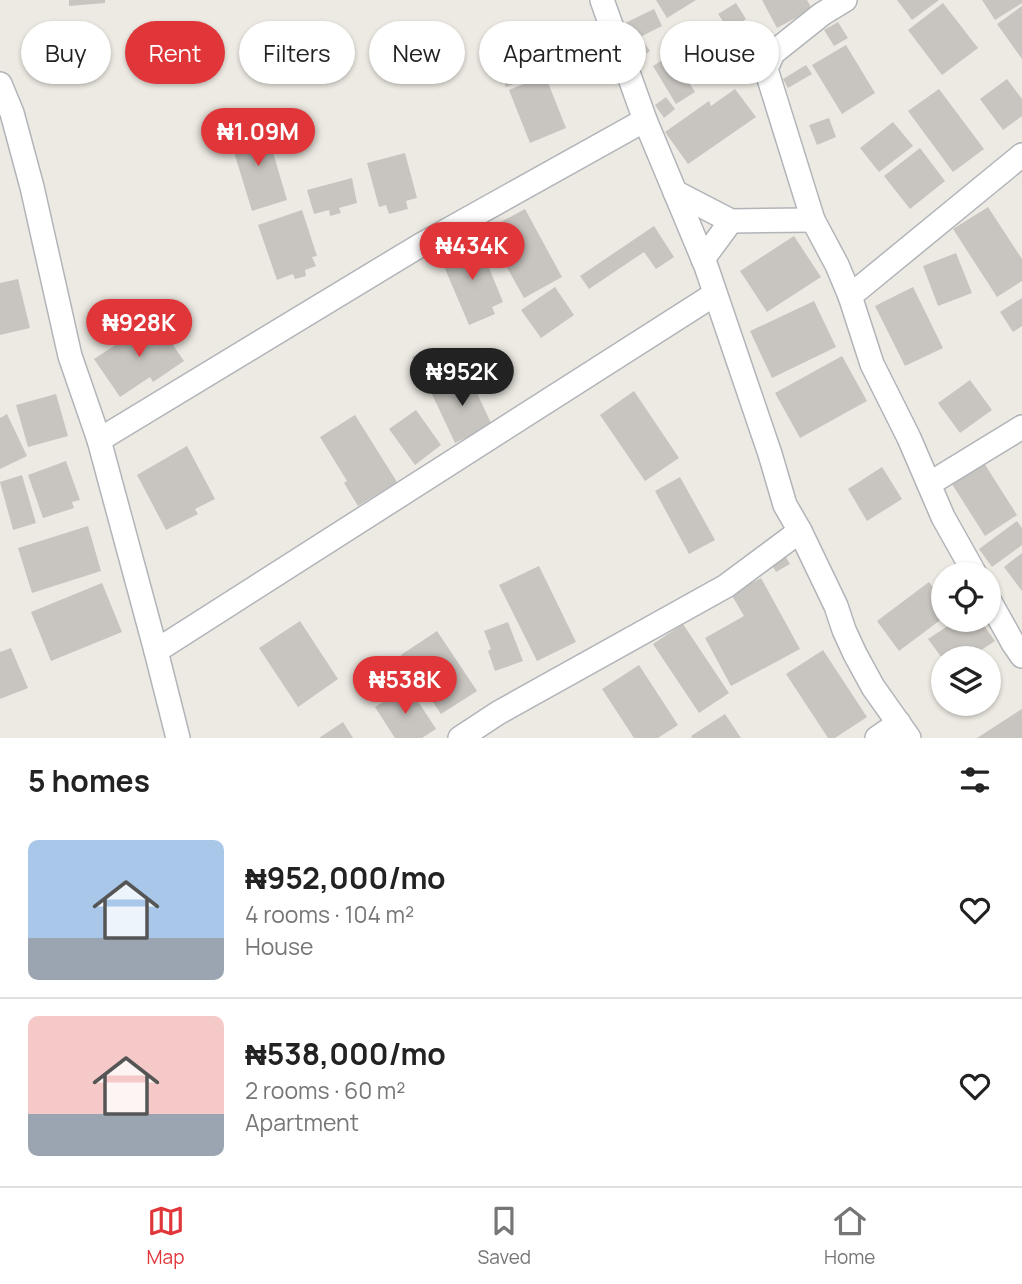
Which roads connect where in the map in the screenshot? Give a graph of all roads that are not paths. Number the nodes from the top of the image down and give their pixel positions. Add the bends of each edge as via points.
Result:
1 (602, 0) edge
2 (845, 0) edge
3 (0, 84) edge
4 (645, 120) junction
5 (1022, 155) edge
6 (675, 192) junction
7 (813, 220) junction
8 (731, 221) junction
9 (703, 259) junction
10 (715, 294) junction
11 (850, 296) junction
12 (1022, 427) edge
13 (99, 440) junction
14 (929, 484) junction
15 (800, 531) junction
16 (968, 562) edge
17 (1001, 622) edge
18 (156, 651) junction
19 (1022, 656) edge
20 (904, 731) edge
21 (178, 738) edge
22 (460, 738) edge
23 (877, 738) edge

1 - 4 street
2 - 7 street via 773,53 766,69
3 - 13 street via 32,187 70,356
4 - 6 street
4 - 13 street via 419,246
5 - 11 street
6 - 8 street
6 - 9 street
7 - 8 street
7 - 11 street
8 - 9 street
9 - 10 street
10 - 15 street via 785,505
10 - 18 street
11 - 14 street via 872,364
12 - 14 street
13 - 18 street
14 - 16 street
15 - 20 street via 855,654
15 - 22 street via 726,586
17 - 19 street
18 - 21 street
20 - 23 street

